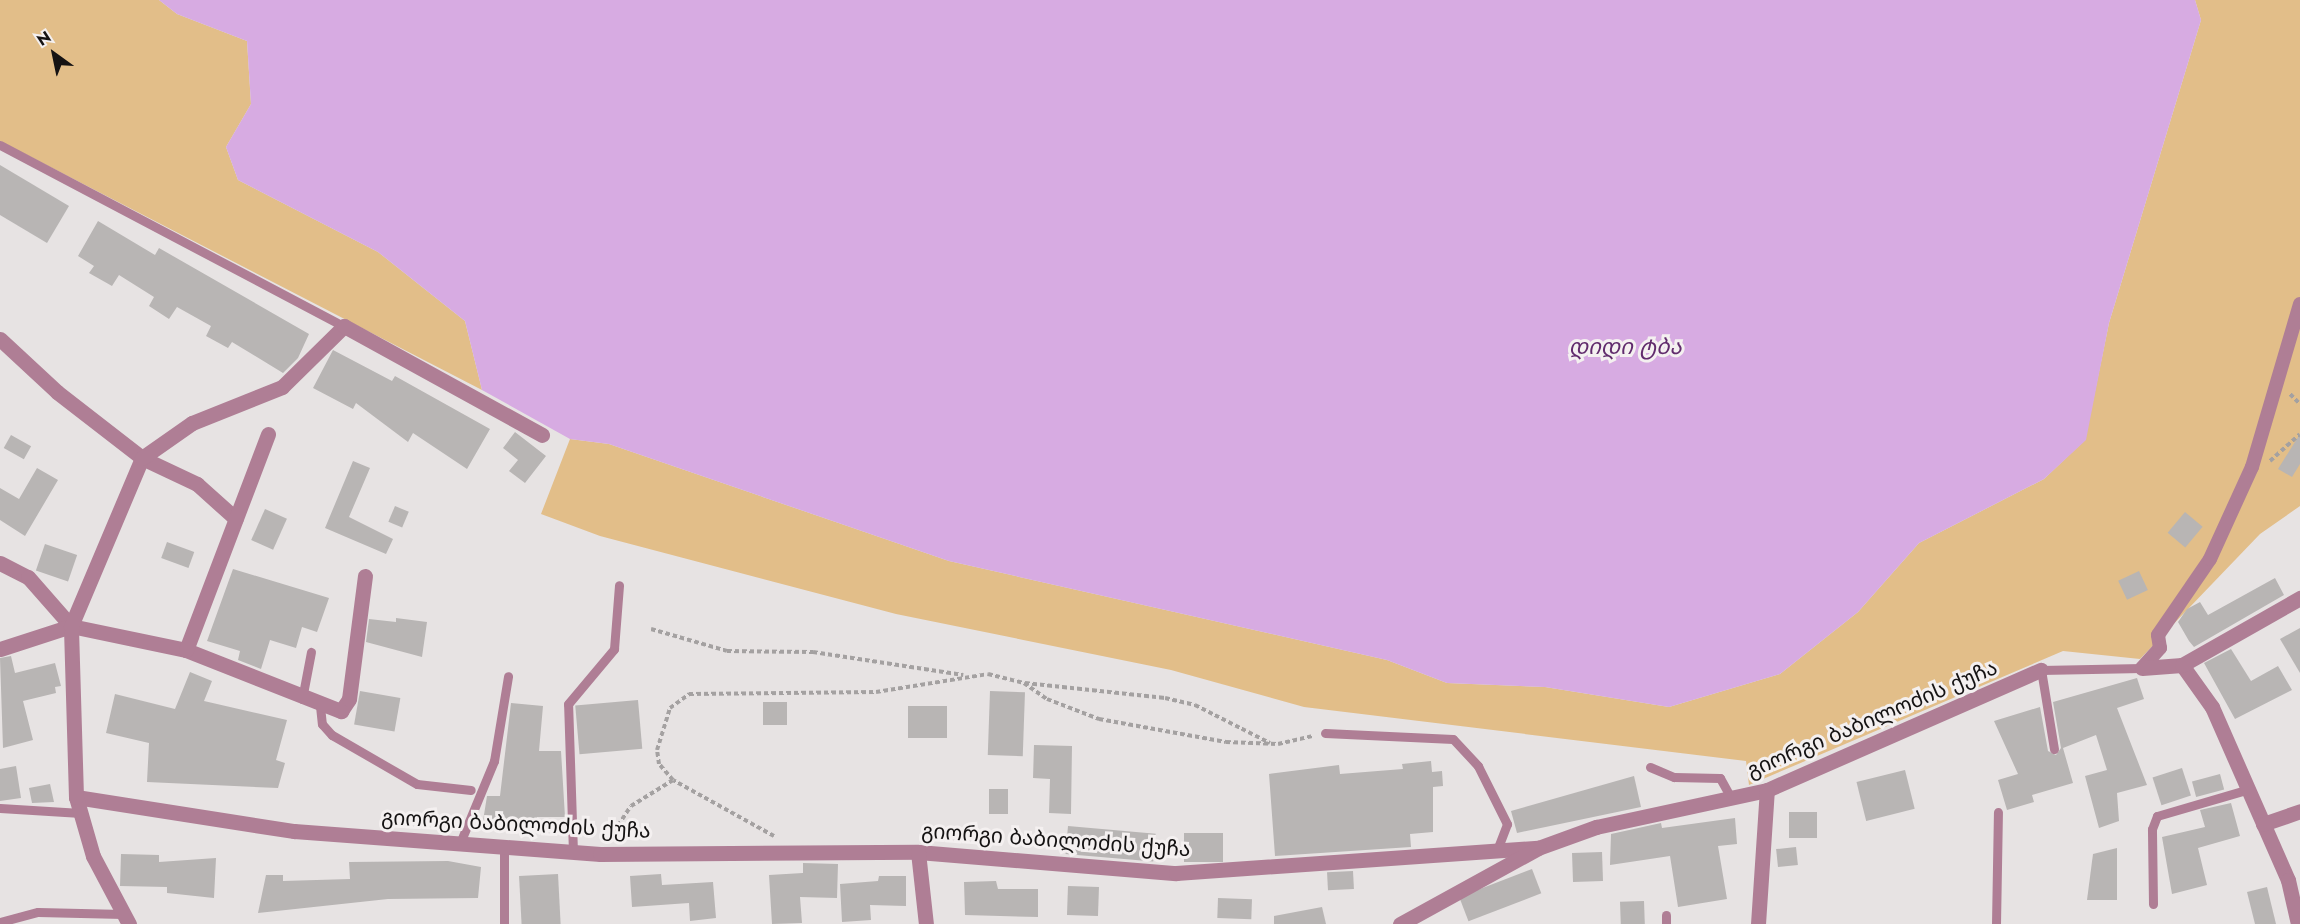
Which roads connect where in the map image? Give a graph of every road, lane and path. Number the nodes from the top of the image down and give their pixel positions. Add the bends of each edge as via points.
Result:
1 (0, 145) edge
2 (2300, 304) edge
3 (344, 326) junction
4 (0, 339) edge
5 (268, 434) dead end
6 (2300, 434) edge
7 (542, 435) dead end
8 (142, 458) junction
9 (2252, 467) junction
10 (236, 519) junction
11 (0, 562) edge
12 (366, 576) dead end
13 (619, 585) dead end
14 (2300, 598) edge
15 (71, 626) junction
16 (651, 629) dead end
17 (0, 649) edge
18 (186, 650) junction
19 (311, 651) dead end
20 (2182, 665) junction
21 (2142, 668) junction
22 (2041, 670) junction
23 (966, 675) junction
24 (508, 676) dead end
25 (1024, 683) junction
26 (302, 700) junction
27 (320, 706) junction
28 (1325, 733) joint
29 (1271, 744) junction
30 (2054, 749) dead end
31 (1650, 767) dead end
32 (673, 780) junction
33 (471, 790) dead end
34 (1767, 790) junction
35 (2246, 790) junction
36 (76, 797) junction
37 (1731, 798) junction
38 (0, 808) edge
39 (2300, 811) edge
40 (1998, 812) dead end
41 (81, 813) junction
42 (2263, 824) junction
43 (460, 843) junction
44 (504, 847) junction
45 (1498, 847) junction
46 (1538, 848) junction
47 (573, 852) junction
48 (802, 852) junction
49 (918, 852) junction
50 (600, 854) junction
51 (2153, 904) dead end
52 (126, 919) edge
53 (0, 922) edge
54 (504, 924) edge
55 (926, 924) edge
56 (1400, 924) edge
57 (1758, 924) edge
58 (1996, 924) edge
59 (2298, 924) edge

1 - 3 lane
2 - 9 street
3 - 7 street
3 - 8 street via 282,387 192,423
4 - 8 street via 57,392
5 - 10 street
6 - 9 path via 2273,460
8 - 10 street via 197,484
8 - 15 street
9 - 21 street via 2210,559 2158,635 2160,648
10 - 18 street
11 - 15 street via 28,577
12 - 27 street via 347,707
13 - 47 lane via 614,649 568,704
14 - 20 street
15 - 17 street
15 - 18 street
15 - 36 street
16 - 23 path via 728,651 813,652
18 - 26 street
19 - 26 lane
20 - 21 street, გიორგი ბაბილოძის ქუჩა
20 - 35 street via 2212,707
21 - 22 lane, გიორგი ბაბილოძის ქუჩა
22 - 30 lane
22 - 34 street, გიორგი ბაბილოძის ქუჩა
23 - 25 path
23 - 32 path via 876,692 689,694 670,708 657,750 659,764
24 - 43 lane via 494,761
25 - 29 path via 1047,699 1099,718 1226,742
25 - 29 path via 1166,698 1195,705
26 - 27 street
27 - 33 lane via 322,724 332,735 417,784
28 - 29 path
28 - 45 lane via 1453,739 1478,766 1507,824
31 - 37 lane via 1674,777 1720,778
32 - 48 path
32 - 50 path via 631,806
34 - 37 street, გიორგი ბაბილოძის ქუჩა
34 - 57 street
35 - 42 street
35 - 51 lane via 2157,816 2152,829
36 - 41 street
36 - 43 street, გიორგი ბაბილოძის ქუჩა via 294,831
37 - 46 street, გიორგი ბაბილოძის ქუჩა via 1596,827
38 - 41 lane
39 - 42 street
40 - 58 lane
41 - 52 street via 93,856
42 - 59 street via 2288,880
43 - 44 street, გიორგი ბაბილოძის ქუჩა
44 - 47 street, გიორგი ბაბილოძის ქუჩა
44 - 54 lane
45 - 46 street, გიორგი ბაბილოძის ქუჩა
45 - 49 street, გიორგი ბაბილოძის ქუჩა via 1176,873
46 - 56 street
47 - 50 street, გიორგი ბაბილოძის ქუჩა
48 - 49 street, გიორგი ბაბილოძის ქუჩა
48 - 50 street, გიორგი ბაბილოძის ქუჩა
49 - 55 street
52 - 53 lane via 38,912

